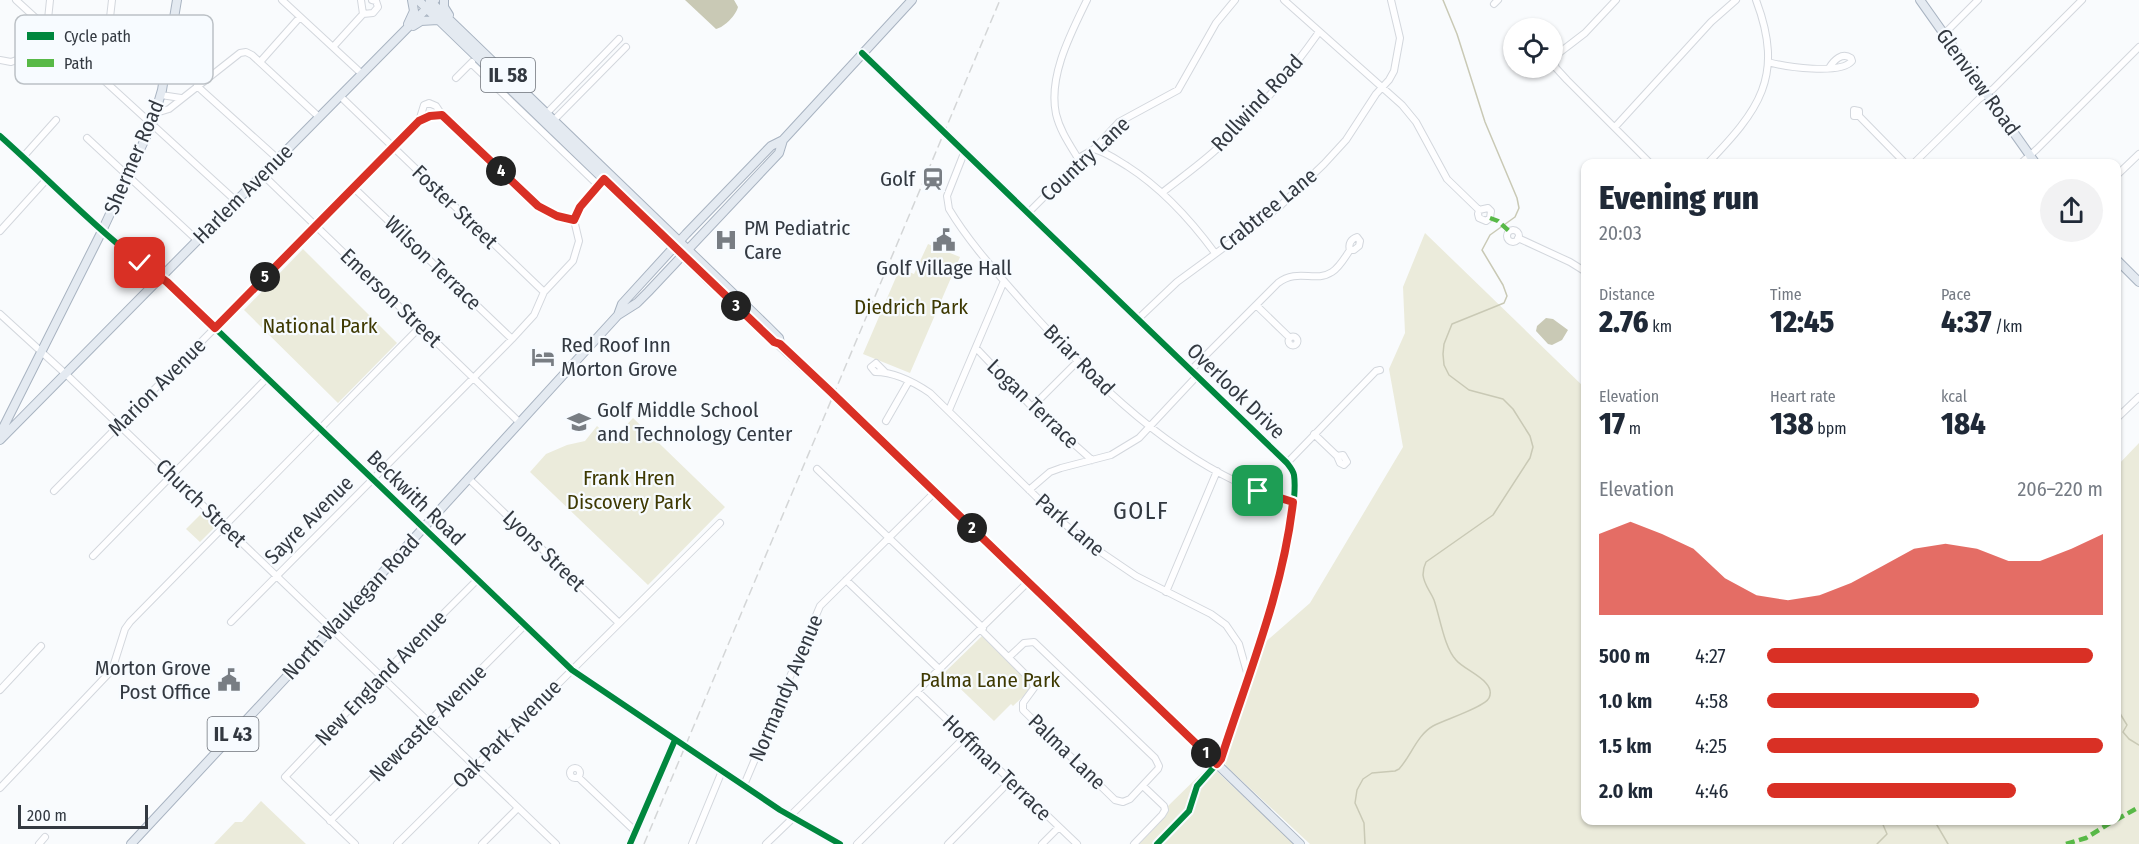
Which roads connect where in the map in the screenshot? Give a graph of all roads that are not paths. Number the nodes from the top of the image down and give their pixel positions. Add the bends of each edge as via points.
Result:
1 (15, 0) edge
2 (50, 0) edge
3 (112, 0) edge
4 (177, 0) edge
5 (282, 0) edge
6 (372, 0) edge
7 (412, 0) edge
8 (418, 0) edge
9 (444, 0) edge
10 (912, 0) edge
11 (1087, 0) edge
12 (1235, 0) edge
13 (1284, 0) edge
14 (1616, 0) edge
15 (1736, 0) edge
16 (1756, 0) edge
17 (1920, 0) edge
18 (1978, 0) edge
19 (2082, 0) edge
20 (1393, 1) edge
21 (362, 3) edge
22 (431, 3) edge
23 (363, 14) junction
24 (32, 15) edge
25 (48, 15) edge
26 (110, 15) edge
27 (174, 15) edge
28 (300, 17) junction
29 (438, 20) junction
30 (452, 22) junction
31 (406, 29) junction
32 (1319, 32) junction
33 (1943, 35) junction
34 (619, 39) dead end
35 (626, 46) dead end
36 (333, 47) junction
37 (2139, 47) edge
38 (1563, 50) edge
39 (862, 53) junction
40 (0, 60) edge
41 (474, 60) junction
42 (15, 62) edge
43 (260, 62) junction
44 (1768, 62) junction
45 (1828, 68) dead end
46 (213, 74) edge
47 (362, 74) junction
48 (1563, 76) edge
49 (456, 78) dead end
50 (109, 84) edge
51 (163, 84) edge
52 (200, 84) edge
53 (197, 86) junction
54 (1382, 86) junction
55 (1986, 94) junction
56 (161, 95) junction
57 (340, 96) junction
58 (182, 98) junction
59 (156, 113) junction
60 (442, 115) junction
61 (545, 116) junction
62 (1859, 116) dead end
63 (319, 117) junction
64 (56, 120) dead end
65 (419, 121) junction
66 (552, 122) junction
67 (152, 124) junction
68 (1615, 128) junction
69 (0, 136) edge
70 (87, 138) dead end
71 (783, 140) junction
72 (393, 148) junction
73 (1094, 149) junction
74 (964, 153) junction
75 (2139, 154) edge
76 (2030, 155) junction
77 (23, 157) junction
78 (278, 159) junction
79 (1646, 159) edge
80 (1712, 159) edge
81 (1901, 159) edge
82 (1918, 159) edge
83 (2026, 159) edge
84 (2033, 159) edge
85 (1079, 160) junction
86 (2121, 171) edge
87 (262, 174) junction
88 (607, 176) junction
89 (128, 178) junction
90 (47, 179) junction
91 (598, 185) junction
92 (354, 188) junction
93 (1163, 192) junction
94 (236, 201) junction
95 (1479, 210) dead end
96 (1028, 213) junction
97 (574, 220) junction
98 (316, 226) junction
99 (0, 231) edge
100 (102, 231) junction
101 (1518, 238) dead end
102 (197, 240) junction
103 (677, 244) junction
104 (1350, 250) dead end
105 (685, 253) junction
106 (1215, 253) junction
107 (2121, 263) edge
108 (2124, 266) junction
109 (1581, 269) edge
110 (2121, 269) edge
111 (160, 277) junction
112 (1004, 281) junction
113 (2139, 282) edge
114 (544, 292) junction
115 (1256, 305) junction
116 (0, 314) edge
117 (618, 315) junction
118 (1138, 319) junction
119 (420, 327) junction
120 (215, 328) junction
121 (1290, 338) dead end
122 (512, 339) junction
123 (976, 348) junction
124 (42, 351) junction
125 (1078, 362) junction
126 (1191, 370) junction
127 (1380, 370) dead end
128 (885, 372) dead end
129 (65, 373) junction
130 (1197, 376) junction
131 (267, 378) junction
132 (474, 378) junction
133 (909, 381) junction
134 (2139, 397) edge
135 (1032, 407) junction
136 (949, 410) junction
137 (2121, 414) edge
138 (886, 421) dead end
139 (519, 422) junction
140 (120, 425) junction
141 (1150, 427) junction
142 (320, 429) junction
143 (0, 434) edge
144 (1314, 434) junction
145 (0, 440) edge
146 (1337, 456) dead end
147 (1092, 460) junction
148 (1287, 463) junction
149 (817, 469) dead end
150 (1217, 471) junction
151 (172, 476) junction
152 (468, 478) junction
153 (373, 479) junction
154 (1029, 490) junction
155 (54, 491) dead end
156 (935, 492) junction
157 (1293, 502) junction
158 (720, 523) dead end
159 (225, 526) junction
160 (424, 528) junction
161 (890, 537) junction
162 (93, 556) dead end
163 (277, 576) junction
164 (477, 579) junction
165 (846, 580) junction
166 (1029, 582) junction
167 (1166, 592) junction
168 (231, 622) dead end
169 (619, 623) junction
170 (525, 625) junction
171 (332, 629) junction
172 (982, 629) junction
173 (41, 646) dead end
174 (1009, 657) junction
175 (572, 670) junction
176 (940, 670) junction
177 (381, 676) junction
178 (1248, 676) junction
179 (0, 690) edge
180 (918, 692) junction
181 (429, 722) junction
182 (965, 737) junction
183 (675, 740) junction
184 (1217, 764) junction
185 (476, 766) junction
186 (723, 771) junction
187 (578, 777) dead end
188 (1010, 781) junction
189 (744, 785) junction
190 (1143, 786) junction
191 (0, 788) edge
192 (518, 807) junction
193 (791, 817) junction
194 (330, 821) junction
195 (1059, 827) junction
196 (635, 831) junction
197 (45, 837) dead end
198 (1137, 843) edge
199 (39, 844) edge
200 (131, 844) edge
201 (355, 844) edge
202 (398, 844) edge
203 (482, 844) edge
204 (556, 844) edge
205 (630, 844) edge
206 (692, 844) edge
207 (766, 844) edge
208 (840, 844) edge
209 (857, 844) edge
210 (948, 844) edge
211 (1042, 844) edge
212 (1077, 844) edge
213 (1157, 844) edge
214 (1300, 844) edge

1 - 24 street
2 - 25 street
3 - 26 street
4 - 27 main road, Shermer Road
5 - 28 street
6 - 23 street via 378,7 373,13
7 - 31 main road via 414,11
8 - 22 main road, IL 58
9 - 30 main road
10 - 39 main road, IL 43
11 - 85 street via 1065,51 1055,88 1061,128
12 - 73 street, Country Lane via 1216,23 1178,90 1119,122
13 - 32 street
14 - 38 street
15 - 68 street via 1711,22
16 - 44 street via 1766,33
17 - 33 main road, Glenview Road
18 - 33 street
19 - 55 street
20 - 54 street, Crabtree Lane via 1400,47 1394,71
21 - 23 street
22 - 29 main road, IL 58
22 - 30 main road, IL 58
22 - 31 main road, Harlem Avenue
23 - 36 street
28 - 36 street
28 - 43 street
29 - 31 main road via 421,21
29 - 41 main road, IL 58
30 - 61 main road, IL 58
31 - 47 main road, Harlem Avenue
32 - 54 street
32 - 93 street, Rollwind Road via 1246,122
33 - 55 main road, Glenview Road
34 - 61 street
35 - 66 street
36 - 47 street
37 - 76 street
39 - 71 main road, IL 43
39 - 74 street, Overlook Drive
40 - 42 street via 11,65
41 - 49 street
41 - 61 main road, IL 58
41 - 91 street
43 - 46 street via 246,52 240,53
43 - 63 street
44 - 45 street via 1792,68
44 - 80 street via 1765,81 1750,114
47 - 57 main road, Harlem Avenue
48 - 68 street
50 - 67 street
51 - 56 main road, Shermer Road
52 - 53 street
53 - 58 street
53 - 78 street
54 - 95 street via 1416,122 1450,184
54 - 106 street, Crabtree Lane via 1346,140 1324,164 1259,223
55 - 76 main road, Glenview Road
55 - 82 street
56 - 58 street
56 - 59 main road, Shermer Road
57 - 63 main road, Harlem Avenue
57 - 72 street, Foster Street
58 - 59 street via 169,109
59 - 67 main road, Shermer Road
60 - 65 street
60 - 65 street, Marion Avenue via 429,103 424,105
60 - 97 street via 538,206
61 - 66 main road, IL 58
62 - 81 street
63 - 78 main road, Harlem Avenue
64 - 77 street
65 - 72 street, Marion Avenue
66 - 88 main road, IL 58
67 - 89 main road, Shermer Road
67 - 94 street
68 - 79 street
69 - 77 street, Beckwith Road
70 - 89 street
71 - 103 main road, IL 43 via 771,146
71 - 105 main road, IL 43 via 779,153
72 - 92 street, Marion Avenue
72 - 114 street, Foster Street
73 - 85 street, Country Lane
73 - 93 street via 1126,165
74 - 96 street, Overlook Drive
74 - 112 street, Briar Road via 947,205
75 - 86 street
76 - 83 street
76 - 84 main road, Glenview Road
77 - 90 street, Beckwith Road
78 - 87 main road, Harlem Avenue
85 - 96 street, Country Lane
87 - 94 main road, Harlem Avenue
87 - 98 street, Emerson Street
88 - 91 street
88 - 103 main road, IL 58
89 - 100 main road, Shermer Road
89 - 102 street
90 - 99 street
90 - 100 street, Beckwith Road
91 - 97 street
92 - 98 street, Marion Avenue
92 - 122 street, Wilson Terrace
93 - 106 street
94 - 102 main road, Harlem Avenue
96 - 118 street, Overlook Drive
97 - 114 street, Sayre Avenue via 579,241 573,261
98 - 119 street, Emerson Street
98 - 120 street, Marion Avenue
100 - 111 street, Beckwith Road
100 - 124 main road, Shermer Road
101 - 109 street
102 - 111 main road, Harlem Avenue
103 - 105 main road
103 - 117 main road, North Waukegan Road / IL 43 via 622,304
104 - 115 street via 1329,273 1288,277
105 - 117 main road, North Waukegan Road / IL 43 via 637,303
105 - 156 main road
106 - 118 street, Crabtree Lane
107 - 108 main road
108 - 110 street
108 - 113 main road
111 - 120 street, Beckwith Road
111 - 129 main road, Harlem Avenue
112 - 123 street
112 - 125 street, Briar Road
114 - 122 street, Sayre Avenue via 534,315
115 - 121 street
115 - 126 street
116 - 124 street, Church Street
117 - 139 main road, North Waukegan Road / IL 43
118 - 126 street, Overlook Drive
119 - 132 street, Emerson Street
119 - 142 street
120 - 131 street, Beckwith Road
120 - 140 street, Marion Avenue
122 - 132 street, Sayre Avenue
123 - 135 street, Logan Terrace
123 - 136 street
124 - 129 street, Church Street
124 - 143 main road, Shermer Road
125 - 135 street
125 - 141 street, Briar Road
126 - 130 street, Overlook Drive
127 - 144 street
128 - 133 street, Park Lane
129 - 140 street, Church Street
129 - 145 main road, Harlem Avenue
130 - 141 street
130 - 148 street, Overlook Drive
131 - 142 street, Beckwith Road
131 - 151 street
132 - 139 street, Emerson Street
132 - 153 street, Sayre Avenue
133 - 136 street, Park Lane
133 - 138 street
134 - 137 street
135 - 147 street, Logan Terrace
136 - 154 street, Park Lane
139 - 152 main road, North Waukegan Road / IL 43
140 - 151 street, Church Street
140 - 155 street, Marion Avenue
141 - 147 street via 1122,449
141 - 150 street, Briar Road
142 - 153 street, Beckwith Road
142 - 159 street
144 - 146 street
144 - 148 street
147 - 154 street via 1050,472
148 - 157 street, Overlook Drive via 1294,478
149 - 161 street, Palma Lane
150 - 157 street, Briar Road via 1258,491
150 - 167 street
151 - 159 street, Church Street
151 - 162 street
152 - 160 main road, North Waukegan Road / IL 43
152 - 169 street, Lyons Street
153 - 160 street, Beckwith Road
153 - 163 street, Sayre Avenue
154 - 167 street, Park Lane via 1101,554
156 - 161 street, Normandy Avenue
156 - 166 main road
157 - 178 street, Overlook Drive via 1285,557
158 - 169 street, Oak Park Avenue
159 - 163 street, Church Street
159 - 191 street via 130,622 112,669
160 - 164 street, Beckwith Road
160 - 171 main road, North Waukegan Road / IL 43
161 - 165 street, Normandy Avenue
161 - 172 street, Palma Lane
163 - 168 street, Sayre Avenue
163 - 171 street, Church Street
164 - 170 street, Beckwith Road
164 - 177 street, New England Avenue
165 - 176 street
165 - 189 street, Normandy Avenue via 817,611
166 - 172 street
166 - 184 main road
167 - 178 street, Park Lane via 1226,625 1239,644
169 - 175 street, Oak Park Avenue
170 - 175 street, Beckwith Road
170 - 181 street, Newcastle Avenue
171 - 177 street, Church Street
171 - 200 main road, North Waukegan Road / IL 43
172 - 174 street, Palma Lane
172 - 176 street
173 - 179 street
174 - 190 street, Palma Lane via 1034,684 1022,707 1043,730 1119,802 1130,799
174 - 190 street via 1024,643 1034,642 1155,758 1158,770
175 - 183 street, Beckwith Road
175 - 185 street, Oak Park Avenue
176 - 180 street
177 - 181 street, Church Street
177 - 194 street, New England Avenue via 285,777
178 - 184 street, Overlook Drive
180 - 182 street, Hoffman Terrace
180 - 193 street
181 - 185 street, Church Street
181 - 194 street, Newcastle Avenue
182 - 188 street, Hoffman Terrace
182 - 209 street
183 - 186 street, Beckwith Road
183 - 196 street
184 - 213 street, Overlook Drive via 1197,786 1189,811
184 - 214 main road
185 - 192 street, Church Street
185 - 202 street, Oak Park Avenue
186 - 189 street, Beckwith Road
186 - 206 street, Normandy Avenue
187 - 196 street
188 - 195 street, Hoffman Terrace
188 - 210 street
189 - 193 street, Beckwith Road
190 - 198 street via 1165,810
192 - 203 street
192 - 204 street, Church Street
193 - 207 street
193 - 208 street, Beckwith Road
194 - 201 street
195 - 211 street
195 - 212 street, Hoffman Terrace
196 - 205 street
197 - 199 street

